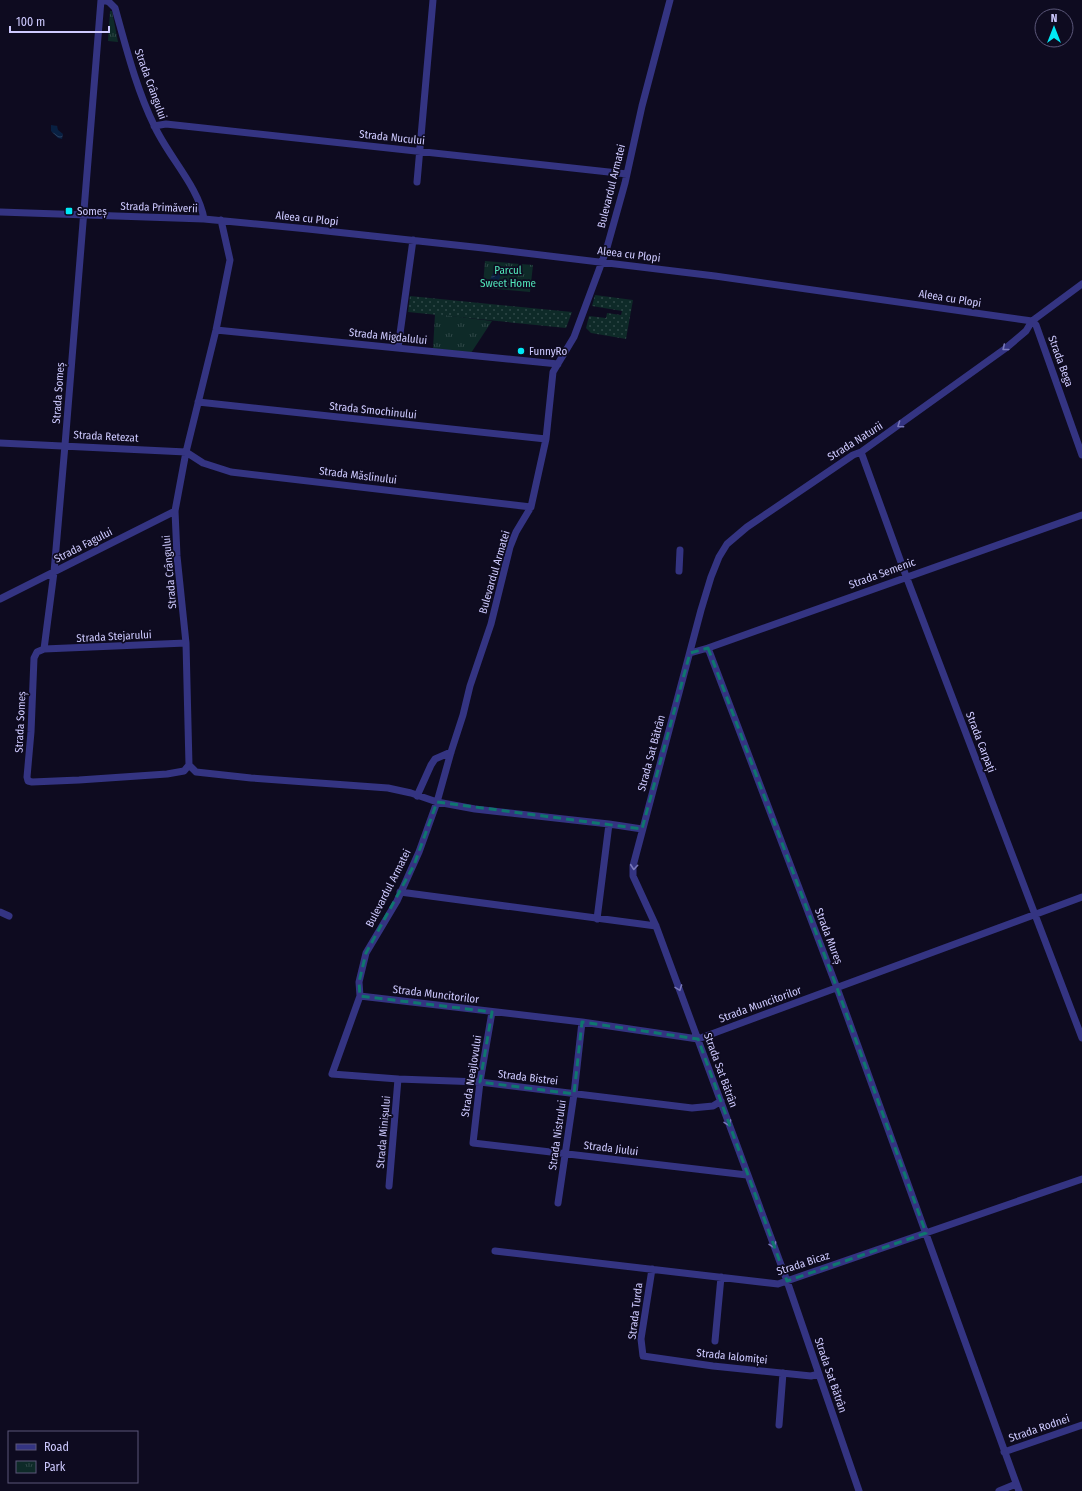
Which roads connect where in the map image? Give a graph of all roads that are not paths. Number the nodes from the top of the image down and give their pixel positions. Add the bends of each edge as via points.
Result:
1 (102, 0) edge
2 (433, 0) edge
3 (670, 0) edge
4 (154, 126) junction
5 (420, 151) junction
6 (627, 174) junction
7 (417, 182) dead end
8 (0, 212) edge
9 (83, 216) junction
10 (204, 219) junction
11 (222, 220) junction
12 (412, 240) junction
13 (602, 262) junction
14 (1082, 284) edge
15 (1032, 321) junction
16 (216, 330) junction
17 (398, 348) junction
18 (558, 364) junction
19 (198, 402) junction
20 (546, 439) junction
21 (0, 443) edge
22 (65, 445) junction
23 (186, 452) junction
24 (861, 452) junction
25 (1082, 455) edge
26 (531, 506) junction
27 (175, 511) junction
28 (1082, 514) edge
29 (680, 550) dead end
30 (679, 571) dead end
31 (54, 572) junction
32 (906, 576) junction
33 (0, 599) edge
34 (186, 643) junction
35 (708, 648) junction
36 (44, 650) junction
37 (690, 653) junction
38 (451, 752) junction
39 (189, 765) junction
40 (417, 796) junction
41 (437, 802) junction
42 (609, 824) junction
43 (642, 829) junction
44 (400, 892) junction
45 (1082, 897) edge
46 (0, 912) edge
47 (1035, 915) junction
48 (10, 916) dead end
49 (597, 919) junction
50 (656, 926) junction
51 (837, 988) junction
52 (360, 996) junction
53 (492, 1012) junction
54 (582, 1022) junction
55 (1082, 1038) edge
56 (698, 1039) junction
57 (332, 1074) joint
58 (398, 1079) junction
59 (480, 1082) junction
60 (574, 1094) junction
61 (721, 1102) junction
62 (472, 1142) joint
63 (565, 1153) junction
64 (747, 1175) junction
65 (1082, 1179) edge
66 (389, 1186) dead end
67 (558, 1203) dead end
68 (926, 1233) junction
69 (495, 1251) dead end
70 (652, 1269) junction
71 (721, 1277) junction
72 (787, 1281) junction
73 (715, 1341) dead end
74 (643, 1356) joint
75 (784, 1373) junction
76 (819, 1374) junction
77 (779, 1425) dead end
78 (1082, 1425) edge
79 (1004, 1452) junction
80 (1017, 1488) edge
81 (859, 1491) edge
82 (999, 1491) edge

1 - 4 street, Strada Crângului via 115,8 142,98
1 - 9 street, Strada Someș
2 - 5 street
3 - 6 street, Bulevardul Armatei
4 - 5 street, Strada Nucului via 166,124
4 - 10 street, Strada Crângului via 196,196
5 - 6 street, Strada Nucului
5 - 7 street
6 - 13 street, Bulevardul Armatei
8 - 9 street, Strada Primăverii
9 - 10 street, Strada Primăverii
9 - 22 street, Strada Someș
10 - 11 street, Strada Primăverii
11 - 12 street, Aleea cu Plopi
11 - 16 street, Strada Crângului via 230,260
12 - 13 street, Aleea cu Plopi
12 - 17 street
13 - 15 street, Aleea cu Plopi
13 - 18 street, Bulevardul Armatei via 574,337
14 - 15 street, Strada Naturii
15 -> 24 street, Strada Naturii via 1006,348
15 - 25 street, Strada Bega via 1036,325
16 - 17 street, Strada Migdalului
16 - 19 street, Strada Crângului
17 - 18 street, Strada Migdalului
18 - 20 street, Bulevardul Armatei via 553,372
19 - 20 street, Strada Smochinului
19 - 23 street, Strada Crângului
20 - 26 street, Bulevardul Armatei
21 - 22 street, Strada Retezat
22 - 23 street, Strada Retezat
22 - 31 street, Strada Someș
23 - 26 street, Strada Măslinului via 203,463 231,472
23 - 27 street, Strada Crângului
24 - 32 street, Strada Carpați
24 - 37 street, Strada Naturii via 747,527 727,544 711,577
26 - 38 street, Bulevardul Armatei via 510,547 491,624
27 - 31 street, Strada Fagului
27 - 34 street, Strada Crângului
28 - 32 street, Strada Semenic
29 - 30 street
31 - 33 street, Strada Fagului
31 - 36 street, Strada Someș
32 - 35 street, Strada Semenic
32 - 47 street, Strada Carpați
34 - 36 street, Strada Stejarului
34 - 39 street, Strada Crângului
35 - 37 street, Strada Semenic
35 - 51 street, Strada Mureș
36 - 39 street, Strada Someș via 37,652 34,658 28,781 168,774 184,771
37 - 43 street, Strada Sat Bătrân
38 - 40 street via 435,759 431,764
38 - 41 street, Bulevardul Armatei
39 - 40 street via 196,772 388,788
40 - 41 street
41 - 42 street via 475,809
41 - 44 street, Bulevardul Armatei via 419,852
42 - 43 street
42 - 49 street
43 -> 50 street, Strada Sat Bătrân via 633,866 634,876
44 - 49 street
44 - 52 street, Bulevardul Armatei via 366,952 359,982
45 - 47 street, Strada Muncitorilor
46 - 48 street
47 - 51 street, Strada Muncitorilor
47 - 55 street, Strada Carpați
49 - 50 street
50 -> 56 street, Strada Sat Bătrân
51 - 56 street, Strada Muncitorilor
51 - 68 street, Strada Mureș
52 - 53 street, Strada Muncitorilor
52 - 57 street, Bulevardul Armatei
53 - 54 street, Strada Muncitorilor
53 - 59 street, Strada Neajlovului
54 - 56 street, Strada Muncitorilor
54 - 60 street, Strada Nistrului
56 - 61 street, Strada Sat Bătrân
57 - 58 street, Strada Bistrei
58 - 59 street, Strada Bistrei
58 - 66 street, Strada Minișului
59 - 60 street, Strada Bistrei
59 - 62 street, Strada Neajlovului
60 - 61 street, Strada Bistrei via 692,1108 713,1106
60 - 63 street, Strada Nistrului
61 -> 64 street, Strada Sat Bătrân
62 - 63 street, Strada Jiului
63 - 64 street, Strada Jiului
63 - 67 street, Strada Nistrului
64 -> 72 street, Strada Sat Bătrân
65 - 68 street, Strada Bicaz
68 - 72 street, Strada Bicaz
68 - 79 street, Strada Mureș
69 - 70 street, Strada Bicaz
70 - 71 street, Strada Bicaz
70 - 74 street, Strada Turda via 641,1339
71 - 72 street, Strada Bicaz via 778,1284
71 - 73 street
72 - 76 street, Strada Sat Bătrân
74 - 75 street, Strada Ialomiței
75 - 76 street, Strada Ialomiței via 811,1376
75 - 77 street
76 - 81 street, Strada Sat Bătrân
78 - 79 street, Strada Rodnei
79 - 80 street, Strada Mureș
80 - 82 street

